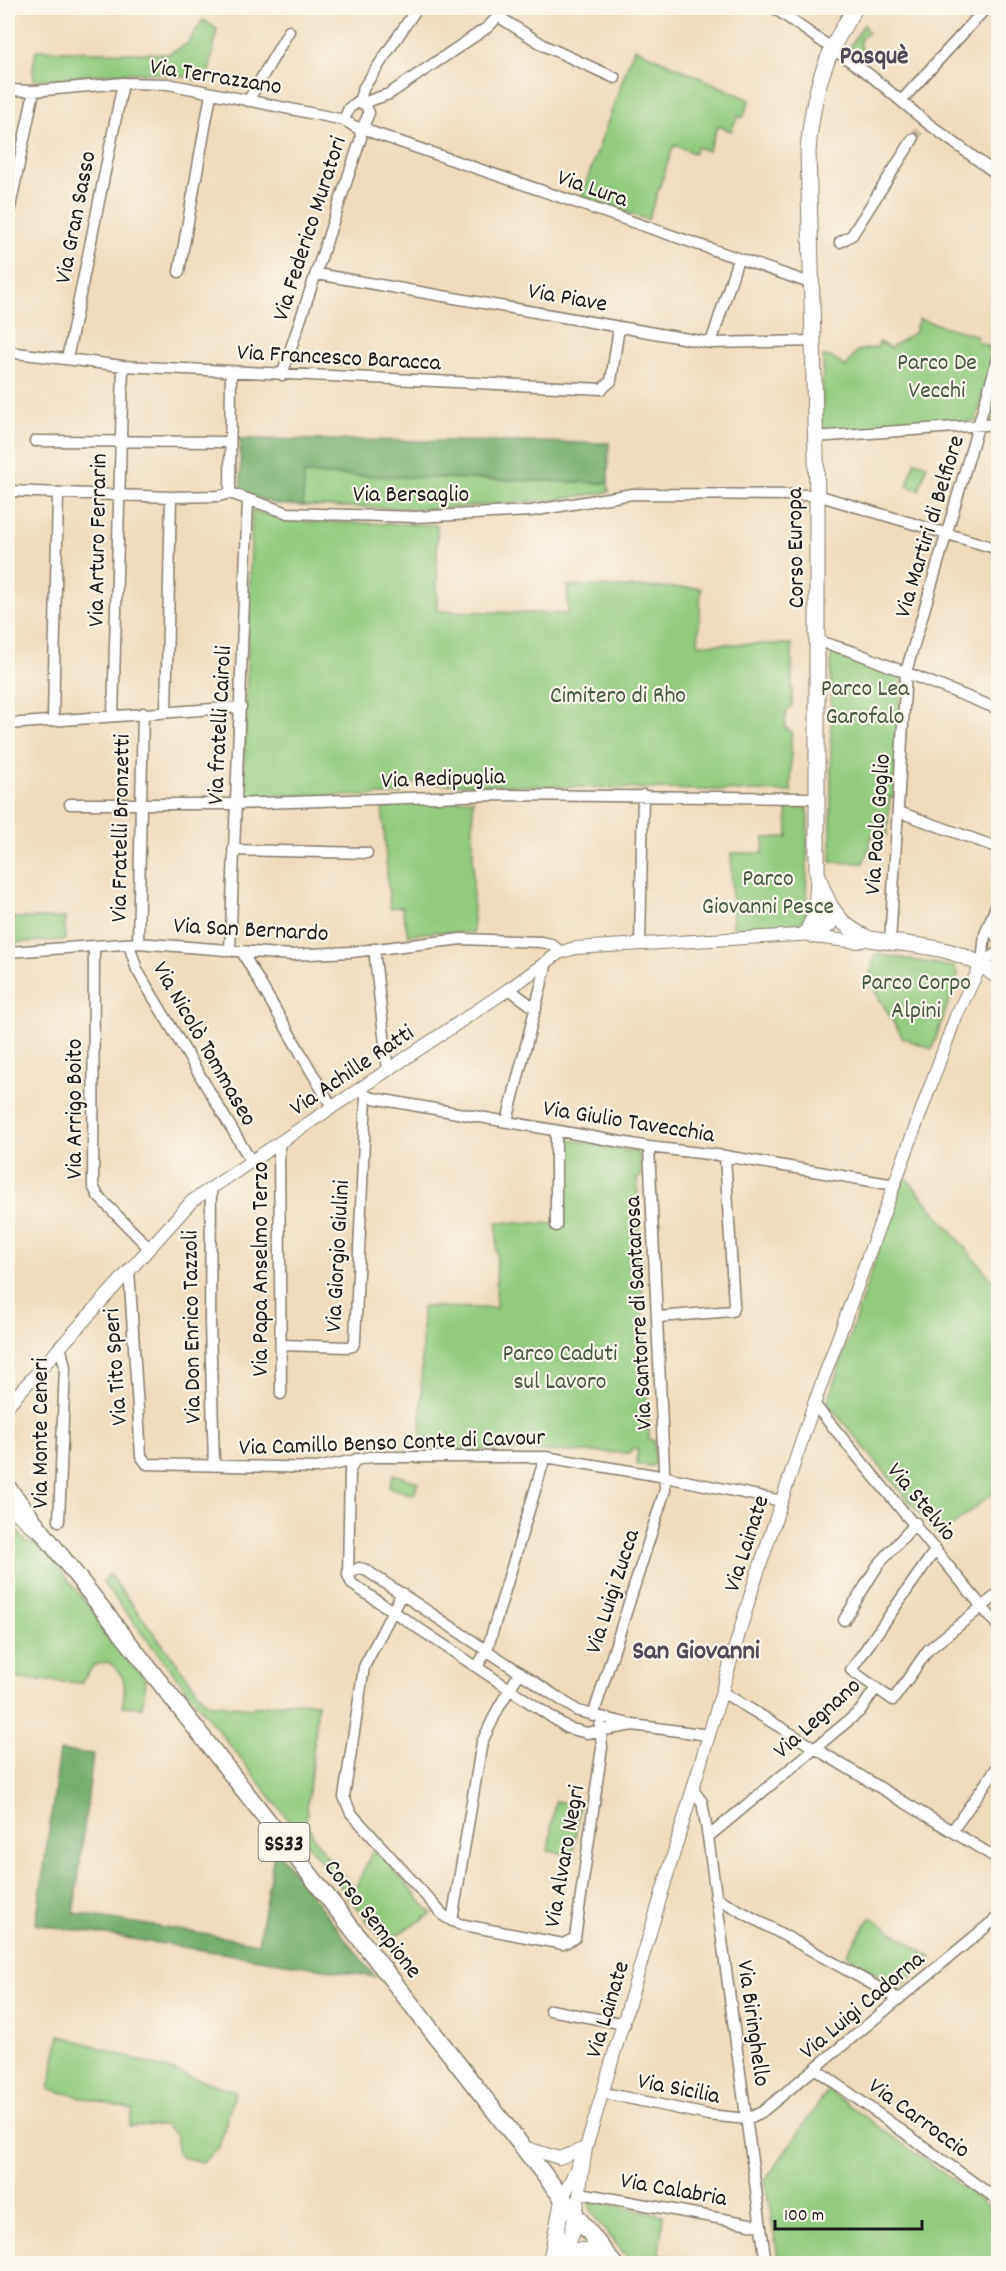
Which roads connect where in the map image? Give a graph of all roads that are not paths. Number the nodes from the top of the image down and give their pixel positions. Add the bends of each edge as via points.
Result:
1 (417, 8) edge
2 (506, 8) edge
3 (774, 8) edge
4 (855, 8) edge
5 (986, 8) edge
6 (499, 17) junction
7 (289, 32) dead end
8 (831, 48) junction
9 (615, 78) dead end
10 (123, 83) junction
11 (8, 90) edge
12 (34, 91) junction
13 (211, 94) junction
14 (389, 94) junction
15 (902, 100) junction
16 (248, 101) junction
17 (361, 102) junction
18 (370, 115) junction
19 (344, 120) junction
20 (362, 128) junction
21 (913, 139) tunnel mouth
22 (999, 175) edge
23 (8, 217) edge
24 (840, 242) dead end
25 (738, 259) junction
26 (179, 272) dead end
27 (317, 274) junction
28 (810, 283) junction
29 (619, 327) junction
30 (814, 341) junction
31 (711, 343) junction
32 (8, 352) edge
33 (999, 358) edge
34 (67, 359) junction
35 (123, 366) junction
36 (231, 372) junction
37 (282, 375) junction
38 (999, 424) edge
39 (980, 426) junction
40 (814, 437) junction
41 (35, 441) dead end
42 (120, 442) junction
43 (230, 442) junction
44 (8, 491) edge
45 (230, 493) junction
46 (58, 494) junction
47 (119, 495) junction
48 (817, 495) junction
49 (171, 497) junction
50 (248, 500) junction
51 (947, 534) junction
52 (999, 549) edge
53 (818, 641) junction
54 (906, 672) junction
55 (241, 706) junction
56 (999, 708) edge
57 (166, 712) junction
58 (142, 713) junction
59 (113, 715) junction
60 (53, 719) junction
61 (8, 724) edge
62 (643, 795) junction
63 (818, 798) junction
64 (141, 803) junction
65 (70, 804) dead end
66 (234, 804) junction
67 (899, 812) junction
68 (996, 848) dead end
69 (233, 850) junction
70 (367, 853) dead end
71 (817, 872) junction
72 (999, 901) edge
73 (835, 915) junction
74 (988, 925) junction
75 (800, 935) junction
76 (870, 939) junction
77 (999, 939) edge
78 (890, 943) junction
79 (134, 944) junction
80 (640, 944) junction
81 (94, 947) junction
82 (374, 949) junction
83 (8, 952) edge
84 (236, 952) junction
85 (561, 952) junction
86 (999, 952) edge
87 (547, 962) junction
88 (982, 963) junction
89 (999, 977) edge
90 (509, 989) junction
91 (536, 1009) junction
92 (388, 1070) junction
93 (364, 1092) junction
94 (332, 1107) junction
95 (507, 1121) junction
96 (556, 1131) junction
97 (279, 1143) junction
98 (649, 1147) junction
99 (725, 1156) junction
100 (250, 1161) junction
101 (896, 1185) junction
102 (211, 1188) junction
103 (556, 1226) dead end
104 (149, 1248) junction
105 (129, 1269) junction
106 (659, 1317) junction
107 (60, 1345) junction
108 (281, 1345) junction
109 (281, 1394) dead end
110 (814, 1404) junction
111 (8, 1405) edge
112 (545, 1456) junction
113 (357, 1460) junction
114 (143, 1462) joint
115 (214, 1466) junction
116 (666, 1477) junction
117 (8, 1488) edge
118 (782, 1501) junction
119 (8, 1506) edge
120 (59, 1521) dead end
121 (916, 1523) junction
122 (45, 1537) junction
123 (936, 1549) junction
124 (348, 1575) junction
125 (402, 1593) junction
126 (999, 1594) edge
127 (983, 1607) junction
128 (391, 1609) junction
129 (844, 1620) dead end
130 (999, 1626) edge
131 (487, 1650) junction
132 (477, 1667) junction
133 (520, 1672) junction
134 (510, 1688) junction
135 (876, 1688) junction
136 (722, 1692) junction
137 (594, 1716) junction
138 (633, 1725) junction
139 (600, 1730) junction
140 (587, 1733) junction
141 (709, 1736) junction
142 (814, 1750) junction
143 (999, 1766) edge
144 (694, 1791) junction
145 (952, 1831) junction
146 (708, 1837) junction
147 (999, 1859) edge
148 (715, 1897) junction
149 (999, 1917) edge
150 (452, 1921) junction
151 (899, 1999) junction
152 (550, 2010) dead end
153 (625, 2024) junction
154 (816, 2069) junction
155 (604, 2093) junction
156 (747, 2119) junction
157 (524, 2146) junction
158 (586, 2148) junction
159 (579, 2190) junction
160 (563, 2198) junction
161 (999, 2200) edge
162 (576, 2215) junction
163 (761, 2226) junction
164 (553, 2260) edge
165 (614, 2264) edge
166 (766, 2264) edge

1 - 17 street via 364,87
2 - 6 street
3 - 8 street
4 - 8 main road, Corso Europa
5 - 15 street
6 - 9 street via 545,46
6 - 14 street
7 - 16 street
8 - 15 street
8 - 28 main road, Corso Europa via 811,112 807,151
10 - 12 street, Via Terrazzano
10 - 13 street, Via Terrazzano via 168,84
10 - 34 street, Via Gran Sasso
11 - 12 street, Via Terrazzano
12 - 23 street
13 - 16 street, Via Terrazzano
13 - 26 street
14 - 17 street
14 - 18 street
15 - 22 street via 924,124
16 - 19 street, Via Terrazzano
17 - 18 street
17 - 19 street via 349,108
18 - 20 street
19 - 20 street, Via Terrazzano
20 - 25 street, Via Lura
20 - 27 street, Via Federico Muratori
21 - 24 street via 852,235
25 - 28 street, Via Lura
25 - 31 street
27 - 29 street, Via Piave
27 - 37 street, Via Federico Muratori
28 - 30 main road, Corso Europa
29 - 31 street, Via Piave
29 - 37 street, Via Francesco Baracca via 611,381 602,389
30 - 31 street, Via Piave
30 - 40 main road, Corso Europa
32 - 34 street, Via Francesco Baracca
33 - 39 street, Via Martiri di Belfiore
34 - 35 street, Via Francesco Baracca
35 - 36 street, Via Francesco Baracca
35 - 42 street, Via Arturo Ferrarin
36 - 37 street, Via Francesco Baracca
36 - 43 street
38 - 39 street
39 - 40 street
39 - 51 street, Via Martiri di Belfiore
40 - 48 main road, Corso Europa
41 - 42 street
42 - 43 street
42 - 47 street, Via Arturo Ferrarin
43 - 45 street
44 - 46 street, Via Bersaglio
45 - 49 street, Via Bersaglio
45 - 50 street, Via Bersaglio
46 - 47 street, Via Bersaglio
46 - 60 street
47 - 49 street, Via Bersaglio
47 - 59 street, Via Arturo Ferrarin
48 - 50 street, Via Bersaglio via 624,495 531,511 415,517 288,513
48 - 51 street, Via Bersaglio
48 - 53 main road, Corso Europa
49 - 57 street
50 - 55 street, Via fratelli Cairoli
51 - 52 street, Via Bersaglio
51 - 54 street, Via Martiri di Belfiore
53 - 54 street
53 - 63 main road, Corso Europa
54 - 56 street
54 - 67 street, Via Paolo Goglio
55 - 57 street
55 - 66 street, Via fratelli Cairoli
57 - 58 street
58 - 59 street
58 - 64 street, Via Fratelli Bronzetti
59 - 60 street
60 - 61 street
62 - 63 street, Via Redipuglia
62 - 66 street, Via Redipuglia via 494,795
62 - 80 street
63 - 71 main road, Corso Europa
64 - 65 street, Via Redipuglia
64 - 66 street, Via Redipuglia
64 - 79 street, Via Fratelli Bronzetti
66 - 69 street, Via fratelli Cairoli
67 - 68 street
67 - 78 street, Via Paolo Goglio
69 - 70 street
69 - 84 street, Via fratelli Cairoli
71 - 73 main road, Corso Europa
71 - 75 street via 813,920
72 - 74 street
73 - 75 street via 821,919
73 - 76 main road, Corso Europa
74 - 77 street
74 - 88 street
75 - 76 street, Via Achille Ratti via 858,942
75 - 80 street, Via Achille Ratti
76 - 78 main road, Corso Europa
78 - 88 main road, Corso Europa via 945,949
79 - 81 street, Via San Bernardo
79 - 84 street, Via San Bernardo
79 - 100 street, Via Nicolò Tommaseo via 137,970
80 - 85 street, Via Achille Ratti
81 - 83 street, Via San Bernardo
81 - 104 street, Via Arrigo Boito via 93,1186
82 - 84 street, Via San Bernardo via 290,955
82 - 85 street, Via San Bernardo via 462,939 541,942
82 - 92 street
84 - 94 street
85 - 87 street, Via Achille Ratti
86 - 88 street
87 - 90 street, Via Achille Ratti
87 - 91 street
88 - 89 main road, Corso Europa
88 - 101 street, Via Lainate via 956,1016
90 - 91 street
90 - 92 street, Via Achille Ratti
91 - 95 street
92 - 93 street, Via Achille Ratti
93 - 94 street, Via Achille Ratti
93 - 95 street, Via Giulio Tavecchia
93 - 108 street, Via Giorgio Giulini via 355,1340 348,1347
94 - 97 street, Via Achille Ratti
95 - 96 street, Via Giulio Tavecchia
96 - 98 street, Via Giulio Tavecchia
96 - 103 street
97 - 100 street, Via Achille Ratti
97 - 108 street, Via Papa Anselmo Terzo
98 - 99 street, Via Giulio Tavecchia
98 - 106 street, Via Santorre di Santarosa
99 - 101 street, Via Giulio Tavecchia
99 - 106 street via 732,1311
100 - 102 street, Via Achille Ratti
101 - 110 street, Via Lainate
102 - 104 street, Via Achille Ratti via 183,1210
102 - 115 street, Via Don Enrico Tazzoli
104 - 105 street, Via Achille Ratti
105 - 107 street, Via Achille Ratti
105 - 114 street, Via Tito Speri
106 - 116 street, Via Santorre di Santarosa
107 - 111 street, Via Achille Ratti
107 - 120 street, Via Monte Ceneri via 65,1367
108 - 109 street, Via Papa Anselmo Terzo
110 - 118 street, Via Lainate
110 - 121 street, Via Stelvio
112 - 113 street, Via Camillo Benso Conte di Cavour
112 - 116 street, Via Camillo Benso Conte di Cavour
112 - 131 street
113 - 115 street, Via Camillo Benso Conte di Cavour via 317,1468
113 - 124 street via 350,1470
114 - 115 street, Via Camillo Benso Conte di Cavour
116 - 118 street, Via Camillo Benso Conte di Cavour
116 - 137 street, Via Luigi Zucca
117 - 122 main road, Corso Sempione / SS33
118 - 136 street, Via Lainate
119 - 122 street
121 - 123 street, Via Stelvio
121 - 129 street via 878,1565
122 - 157 main road, Corso Sempione / SS33
123 - 127 street, Via Stelvio
123 - 135 street via 851,1670
124 - 125 street via 364,1569
124 - 128 street via 352,1584
125 - 128 street
125 - 131 street
126 - 127 street, Via Legnano
127 - 130 street, Via Stelvio
127 - 135 street, Via Legnano via 928,1650 893,1700
128 - 132 street
128 - 150 street via 364,1667 345,1805
131 - 132 street
131 - 133 street
132 - 134 street
133 - 134 street
133 - 137 street via 578,1711
134 - 140 street via 568,1728
134 - 150 street via 482,1742
135 - 142 street, Via Legnano via 860,1711
136 - 141 street, Via Lainate
136 - 142 street
137 - 138 street
137 - 139 street
137 - 140 street via 593,1728
138 - 139 street
138 - 141 street
139 - 140 street
139 - 150 street, Via Alvaro Negri via 602,1747 575,1938 563,1944
141 - 144 street, Via Lainate
142 - 145 street
142 - 146 street, Via Legnano
143 - 145 street
144 - 146 street, Via Biringhello via 702,1802
144 - 153 street, Via Lainate
145 - 147 street
146 - 148 street, Via Biringhello
148 - 151 street
148 - 156 street, Via Biringhello
149 - 151 street, Via Luigi Cadorna
151 - 154 street, Via Luigi Cadorna
152 - 153 street
153 - 155 street, Via Lainate
154 - 156 street, Via Luigi Cadorna via 762,2112
154 - 161 street, Via Carroccio
155 - 156 street, Via Sicilia via 708,2115
155 - 158 street, Via Lainate
156 - 163 street, Via Biringhello
157 - 158 street via 559,2158
157 - 160 main road, Corso Sempione / SS33
158 - 159 street, Via Lainate
158 - 160 street, Via Lainate
159 - 162 street, Via Lainate
159 - 163 street, Via Calabria
160 - 162 main road, Corso Sempione / SS33
160 - 164 main road, Via Lainate
162 - 164 main road, Via Lainate via 572,2234
162 - 165 main road, Corso Sempione / SS33
163 - 166 street, Via Biringhello
164 - 165 main road via 573,2250 604,2256

